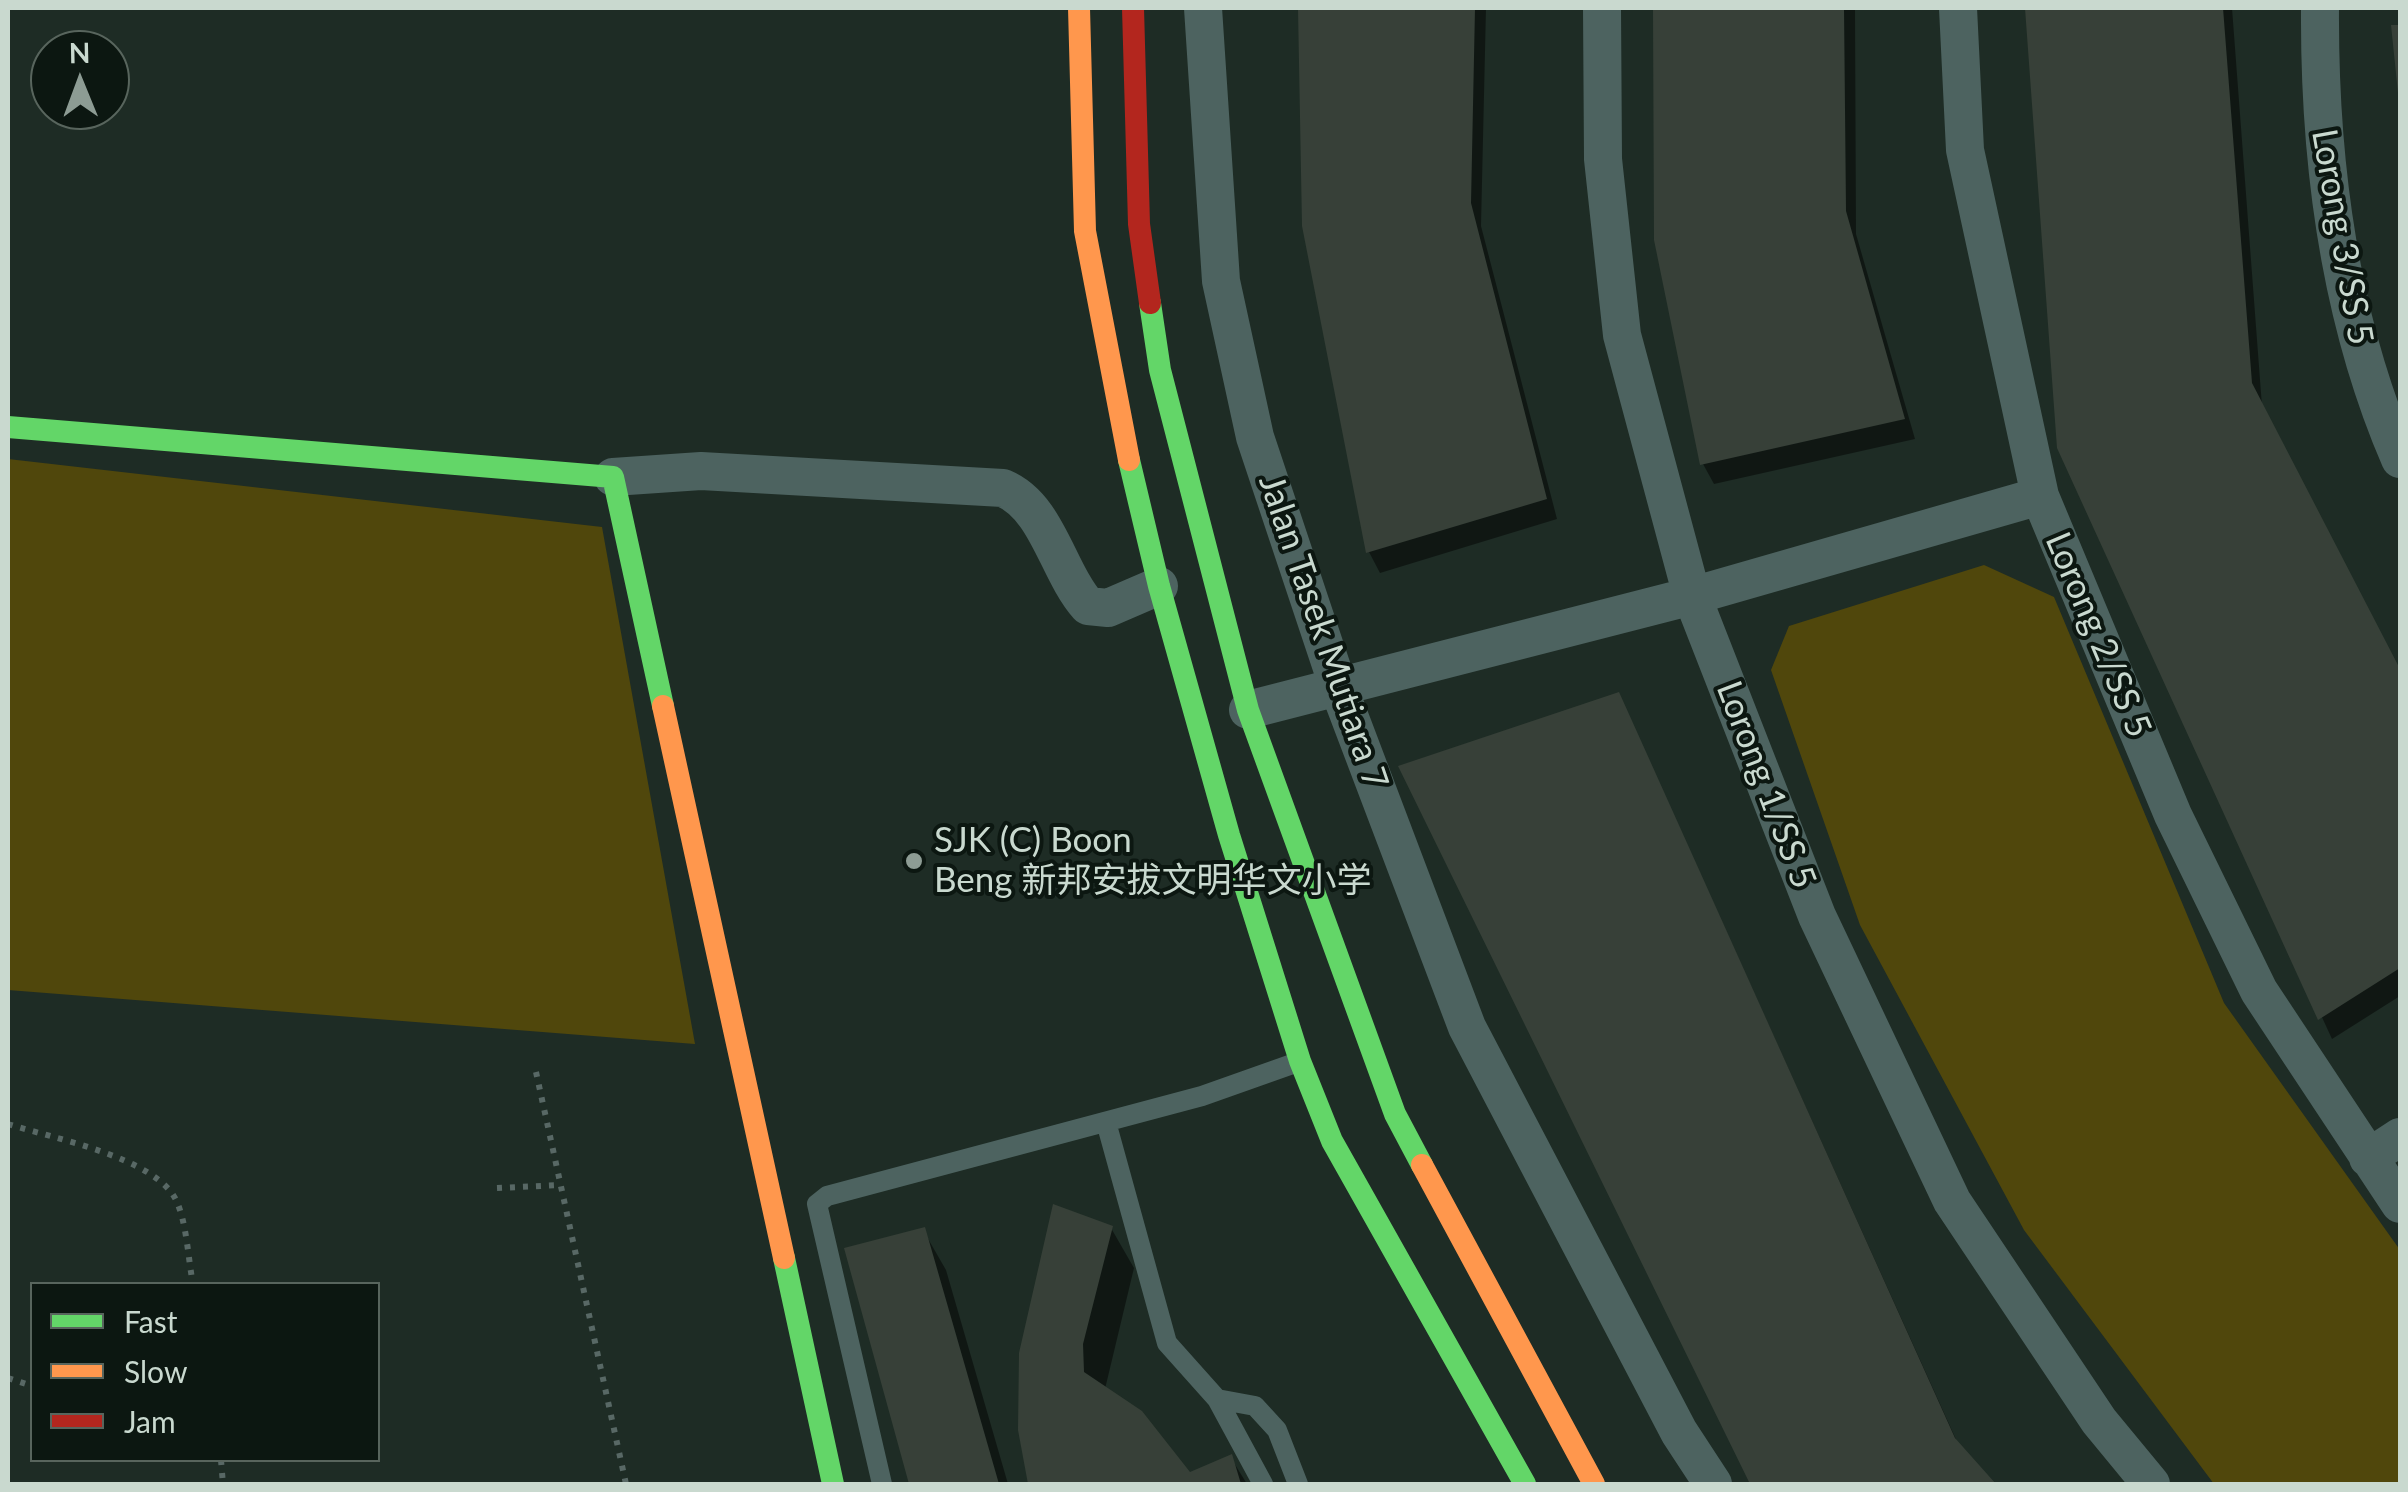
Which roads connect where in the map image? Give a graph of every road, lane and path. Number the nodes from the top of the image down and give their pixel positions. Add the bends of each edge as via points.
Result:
1 (1079, 8) edge
2 (1133, 8) edge
3 (1204, 8) edge
4 (1602, 8) edge
5 (1958, 8) edge
6 (2320, 8) edge
7 (8, 427) edge
8 (2400, 459) edge
9 (612, 477) junction
10 (2040, 496) junction
11 (1159, 586) junction
12 (1692, 596) junction
13 (1339, 689) junction
14 (1248, 710) junction
15 (1300, 1062) junction
16 (536, 1072) dead end
17 (1106, 1122) junction
18 (8, 1124) edge
19 (2400, 1136) edge
20 (2368, 1158) junction
21 (561, 1184) junction
22 (497, 1188) dead end
23 (2400, 1204) edge
24 (193, 1282) edge
25 (1217, 1399) junction
26 (626, 1484) edge
27 (833, 1484) edge
28 (882, 1484) edge
29 (1263, 1484) edge
30 (1298, 1484) edge
31 (1525, 1484) edge
32 (1594, 1484) edge
33 (1713, 1484) edge
34 (2152, 1484) edge

1 - 11 street via 1085,231
2 - 14 street via 1138,224 1160,370
3 - 13 street, Jalan Tasek Mutiara 7 via 1221,281 1255,437
4 - 12 street, Lorong 1/SS 5 via 1602,160 1622,335
5 - 10 street, Lorong 2/SS 5 via 1965,150
6 - 8 street, Lorong 3/SS 5 via 2319,102 2340,258 2371,390
7 - 9 street
9 - 11 street via 701,470 1003,488 1034,513 1088,606 1108,608
9 - 27 street
10 - 12 street
10 - 20 street, Lorong 2/SS 5 via 2173,815 2259,991
11 - 15 street
12 - 13 street
12 - 34 street, Lorong 1/SS 5 via 1818,916 1952,1201 2099,1421
13 - 14 street
13 - 33 street, Jalan Tasek Mutiara 7 via 1467,1027 1679,1432
14 - 32 street via 1396,1114
15 - 17 lane
15 - 31 street via 1332,1140
16 - 21 path
17 - 25 lane via 1167,1343
17 - 28 lane via 817,1204
18 - 24 path via 119,1158 163,1183 177,1201
19 - 20 street
20 - 23 street, Lorong 2/SS 5
21 - 22 path
21 - 26 path
25 - 29 lane
25 - 30 lane via 1254,1406 1277,1430

